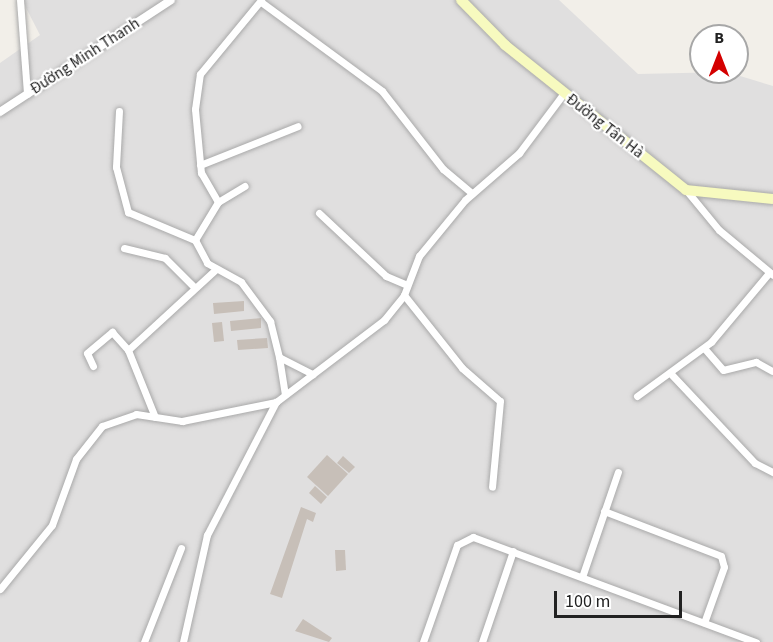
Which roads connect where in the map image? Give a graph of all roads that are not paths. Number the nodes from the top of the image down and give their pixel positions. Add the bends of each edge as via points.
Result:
1 (20, 0) edge
2 (171, 0) edge
3 (461, 0) edge
4 (261, 1) edge
5 (564, 93) junction
6 (27, 94) junction
7 (119, 111) dead end
8 (0, 112) edge
9 (298, 126) dead end
10 (200, 165) junction
11 (245, 186) dead end
12 (686, 190) junction
13 (472, 193) junction
14 (773, 199) edge
15 (218, 202) junction
16 (319, 213) dead end
17 (195, 240) junction
18 (124, 248) dead end
19 (214, 270) junction
20 (771, 274) edge
21 (407, 285) junction
22 (193, 286) junction
23 (404, 295) junction
24 (704, 348) junction
25 (128, 350) junction
26 (279, 357) junction
27 (93, 366) dead end
28 (772, 371) edge
29 (313, 374) junction
30 (672, 375) junction
31 (285, 395) junction
32 (637, 396) dead end
33 (276, 402) junction
34 (155, 417) junction
35 (618, 472) dead end
36 (773, 472) edge
37 (492, 487) dead end
38 (604, 511) junction
39 (181, 548) dead end
40 (513, 551) junction
41 (582, 577) junction
42 (0, 589) edge
43 (704, 623) junction
44 (144, 642) edge
45 (183, 642) edge
46 (423, 642) edge
47 (482, 642) edge
48 (756, 642) edge

1 - 6 street
2 - 6 street, Đường Minh Thanh
3 - 5 main road, Đường Tân Hà
4 - 10 street via 202,68 195,109
4 - 13 street via 376,86 443,169
5 - 12 main road, Đường Tân Hà
5 - 13 street via 519,153
6 - 8 street, Đường Minh Thanh
7 - 17 street via 116,167 128,213
9 - 10 street
10 - 15 street
11 - 15 street
12 - 14 main road
12 - 20 street via 719,230
13 - 21 street via 418,256
15 - 17 street
16 - 21 street via 386,276
17 - 19 street
18 - 22 street via 165,258
19 - 22 street
19 - 26 street via 241,282 270,321
20 - 24 street via 738,316
21 - 23 street
22 - 25 street
23 - 29 street via 384,320
23 - 37 street via 462,368 500,401
24 - 28 street via 723,370 756,362
24 - 30 street
25 - 27 street via 107,333 87,353
25 - 34 street
26 - 29 street
26 - 31 street
29 - 31 street
30 - 32 street
30 - 36 street via 755,463
31 - 33 street
33 - 34 street via 182,421
33 - 45 street via 207,535
34 - 42 street via 136,414 111,421 94,434 76,459 52,525
35 - 38 street
38 - 41 street
38 - 43 street via 721,556 724,567
39 - 44 street
40 - 41 street
40 - 46 street via 473,537 463,539
40 - 47 street
41 - 43 street
43 - 48 street

